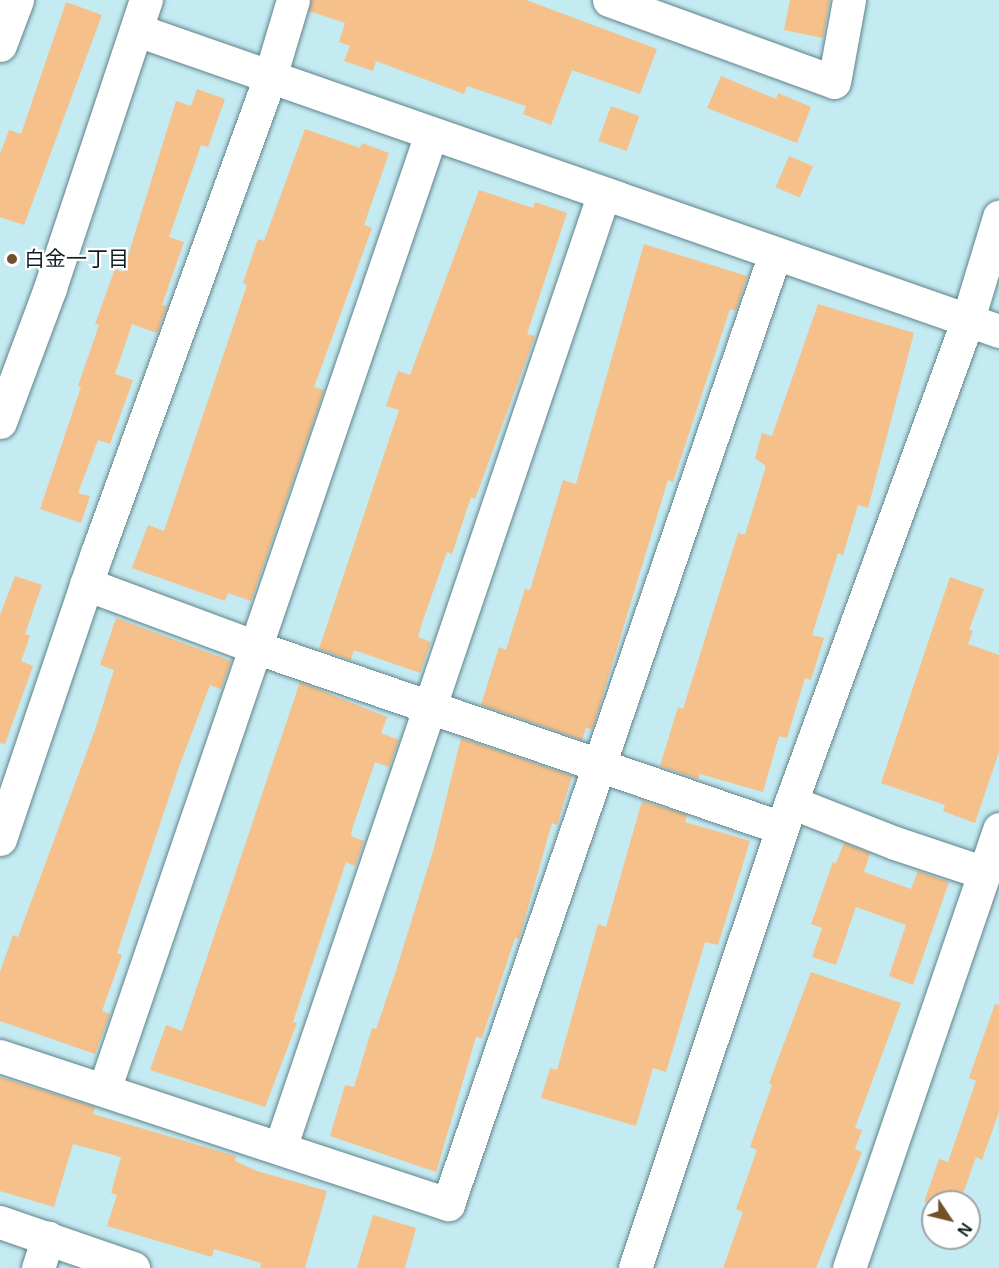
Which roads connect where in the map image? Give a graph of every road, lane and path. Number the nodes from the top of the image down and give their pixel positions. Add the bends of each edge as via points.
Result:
1 (17, 0) edge
2 (293, 0) edge
3 (609, 0) edge
4 (849, 0) edge
5 (668, 10) edge
6 (141, 15) edge
7 (0, 45) edge
8 (270, 77) junction
9 (431, 134) junction
10 (604, 193) junction
11 (999, 217) edge
12 (775, 254) junction
13 (968, 320) junction
14 (999, 331) edge
15 (0, 422) edge
16 (86, 584) junction
17 (255, 647) junction
18 (430, 708) junction
19 (599, 765) junction
20 (787, 815) junction
21 (999, 830) edge
22 (0, 839) edge
23 (982, 872) junction
24 (0, 1056) edge
25 (104, 1090) junction
26 (280, 1148) junction
27 (0, 1222) edge
28 (43, 1253) edge
29 (133, 1268) edge
30 (635, 1268) edge
31 (849, 1268) edge

1 - 7 street
2 - 8 street
3 - 5 street
4 - 5 street via 834,82
6 - 8 street
6 - 15 street
8 - 9 street
8 - 16 street
9 - 10 street
9 - 17 street
10 - 12 street
10 - 18 street
11 - 13 street
12 - 13 street
12 - 19 street
13 - 14 street
13 - 20 street
16 - 17 street
16 - 22 street
17 - 18 street
17 - 25 street
18 - 19 street
18 - 26 street
19 - 20 street
19 - 26 street via 448,1204
20 - 23 street via 895,843
20 - 30 street
21 - 23 street
23 - 31 street
24 - 25 street
25 - 26 street
27 - 28 street
28 - 29 street

